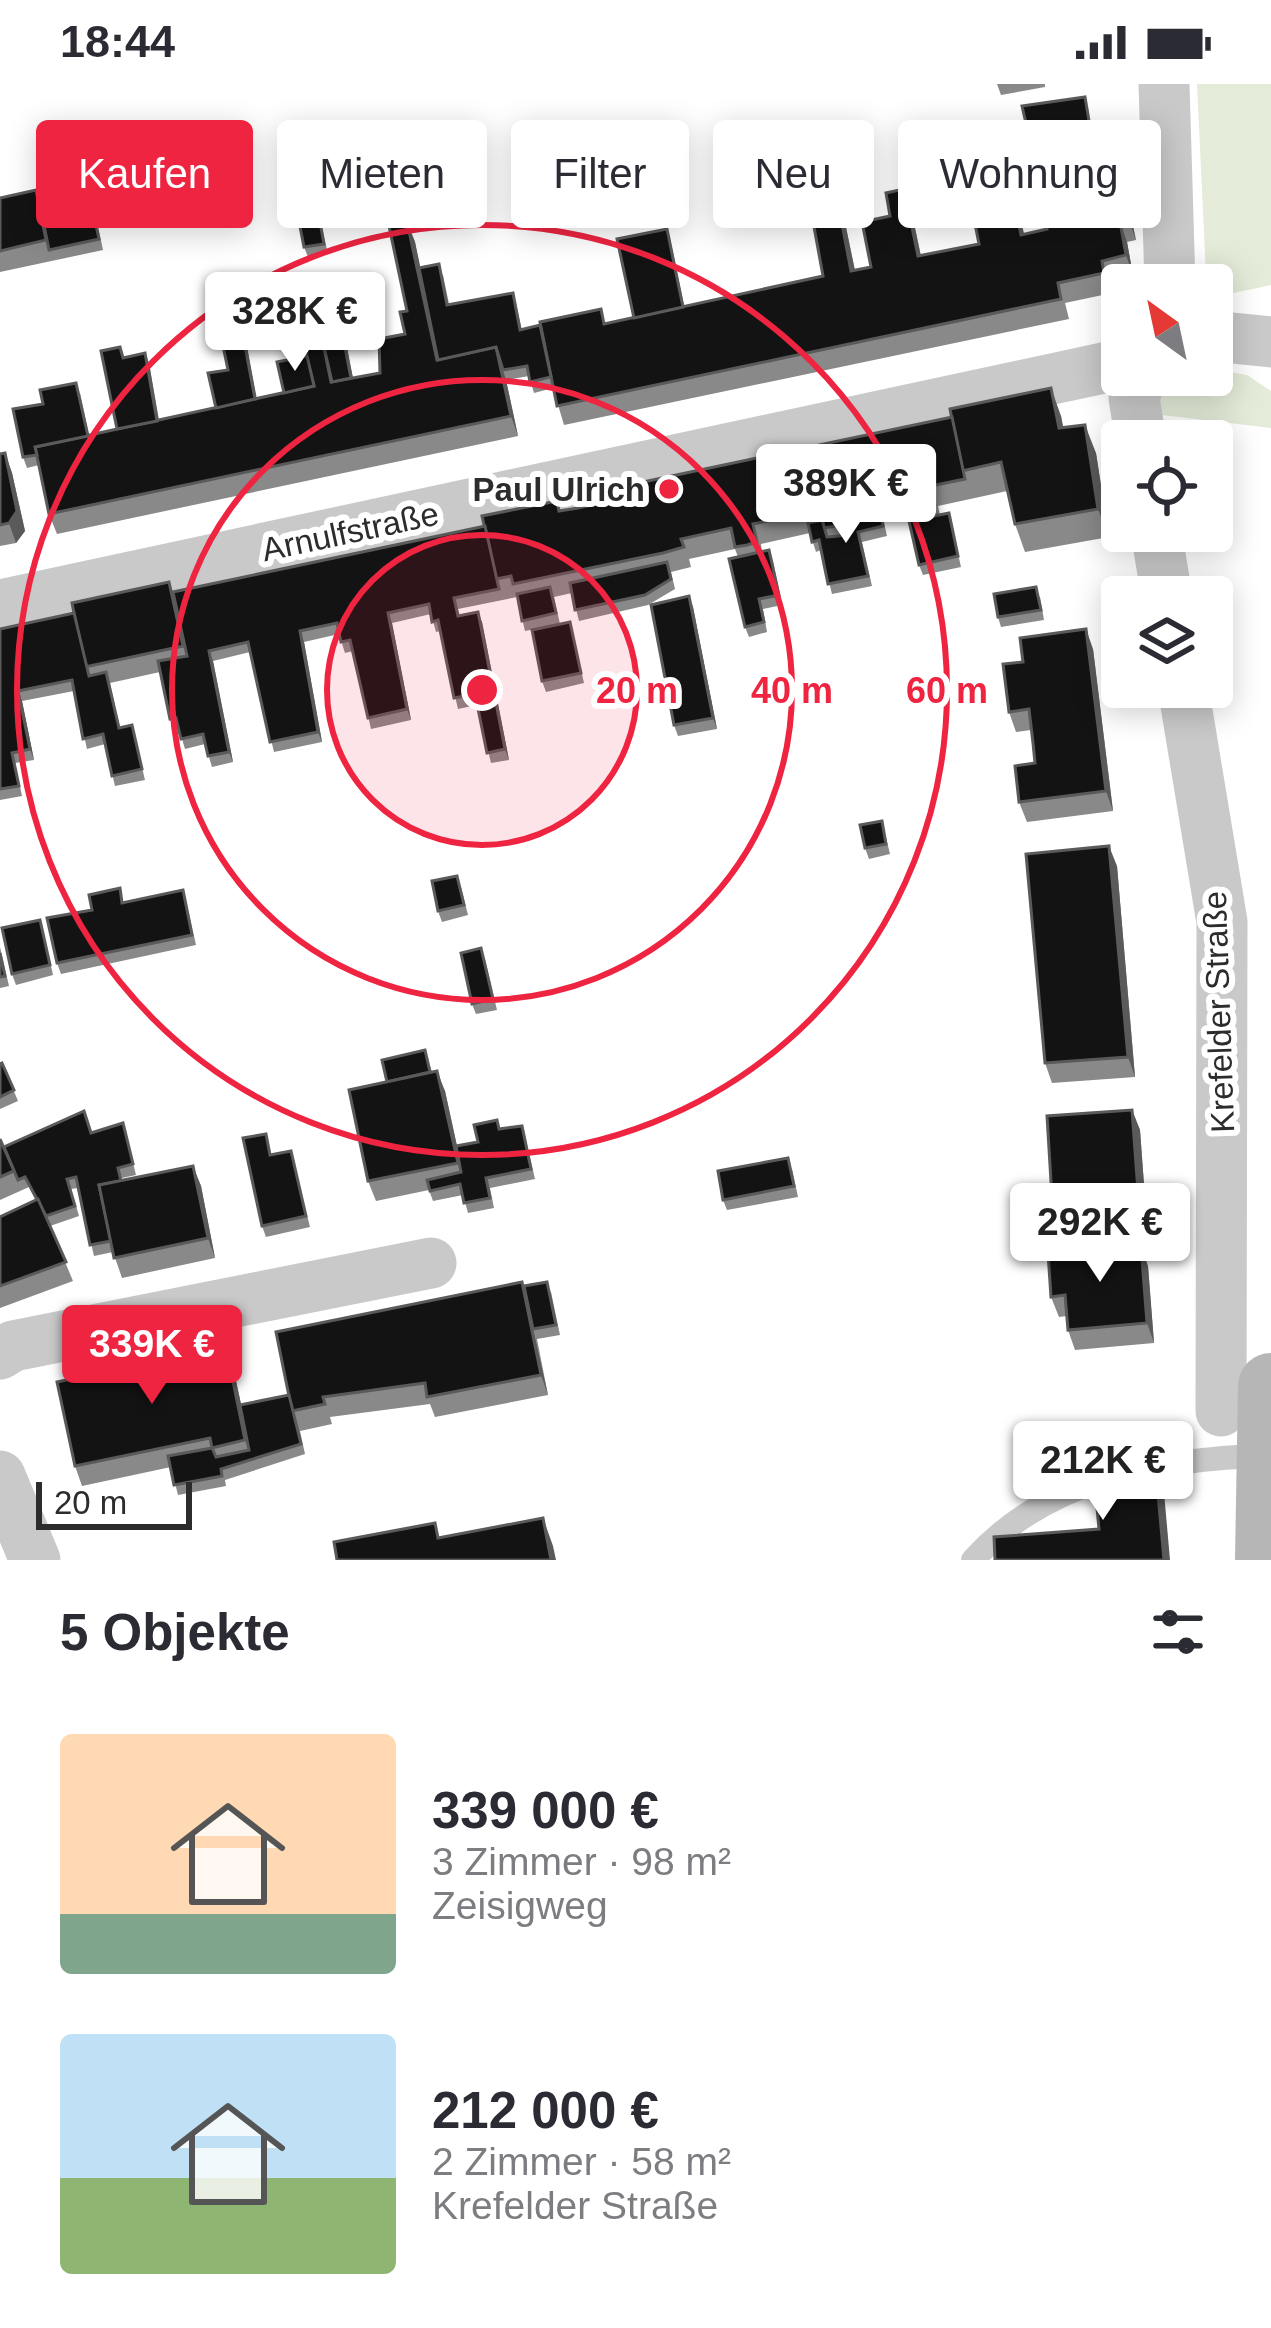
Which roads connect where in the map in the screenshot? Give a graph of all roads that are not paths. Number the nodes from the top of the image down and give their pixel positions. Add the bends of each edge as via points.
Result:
1 (1164, 84) edge
2 (1169, 264) edge
3 (1233, 338) edge
4 (1271, 342) edge
5 (1101, 369) edge
6 (0, 605) edge
7 (1186, 708) edge
8 (431, 1263) dead end
9 (0, 1354) edge
10 (1246, 1398) edge
11 (1270, 1455) edge
12 (0, 1476) edge
13 (34, 1560) edge
14 (973, 1560) edge
15 (1268, 1560) edge

1 - 2 street
3 - 4 street
5 - 6 street, Arnulfstraße
7 - 10 street, Krefelder Straße via 1222,922
8 - 9 street
10 - 11 main road, Krefelder Straße
11 - 14 lane via 1147,1466 1084,1484 998,1532
11 - 15 main road, Krefelder Straße
12 - 13 street

